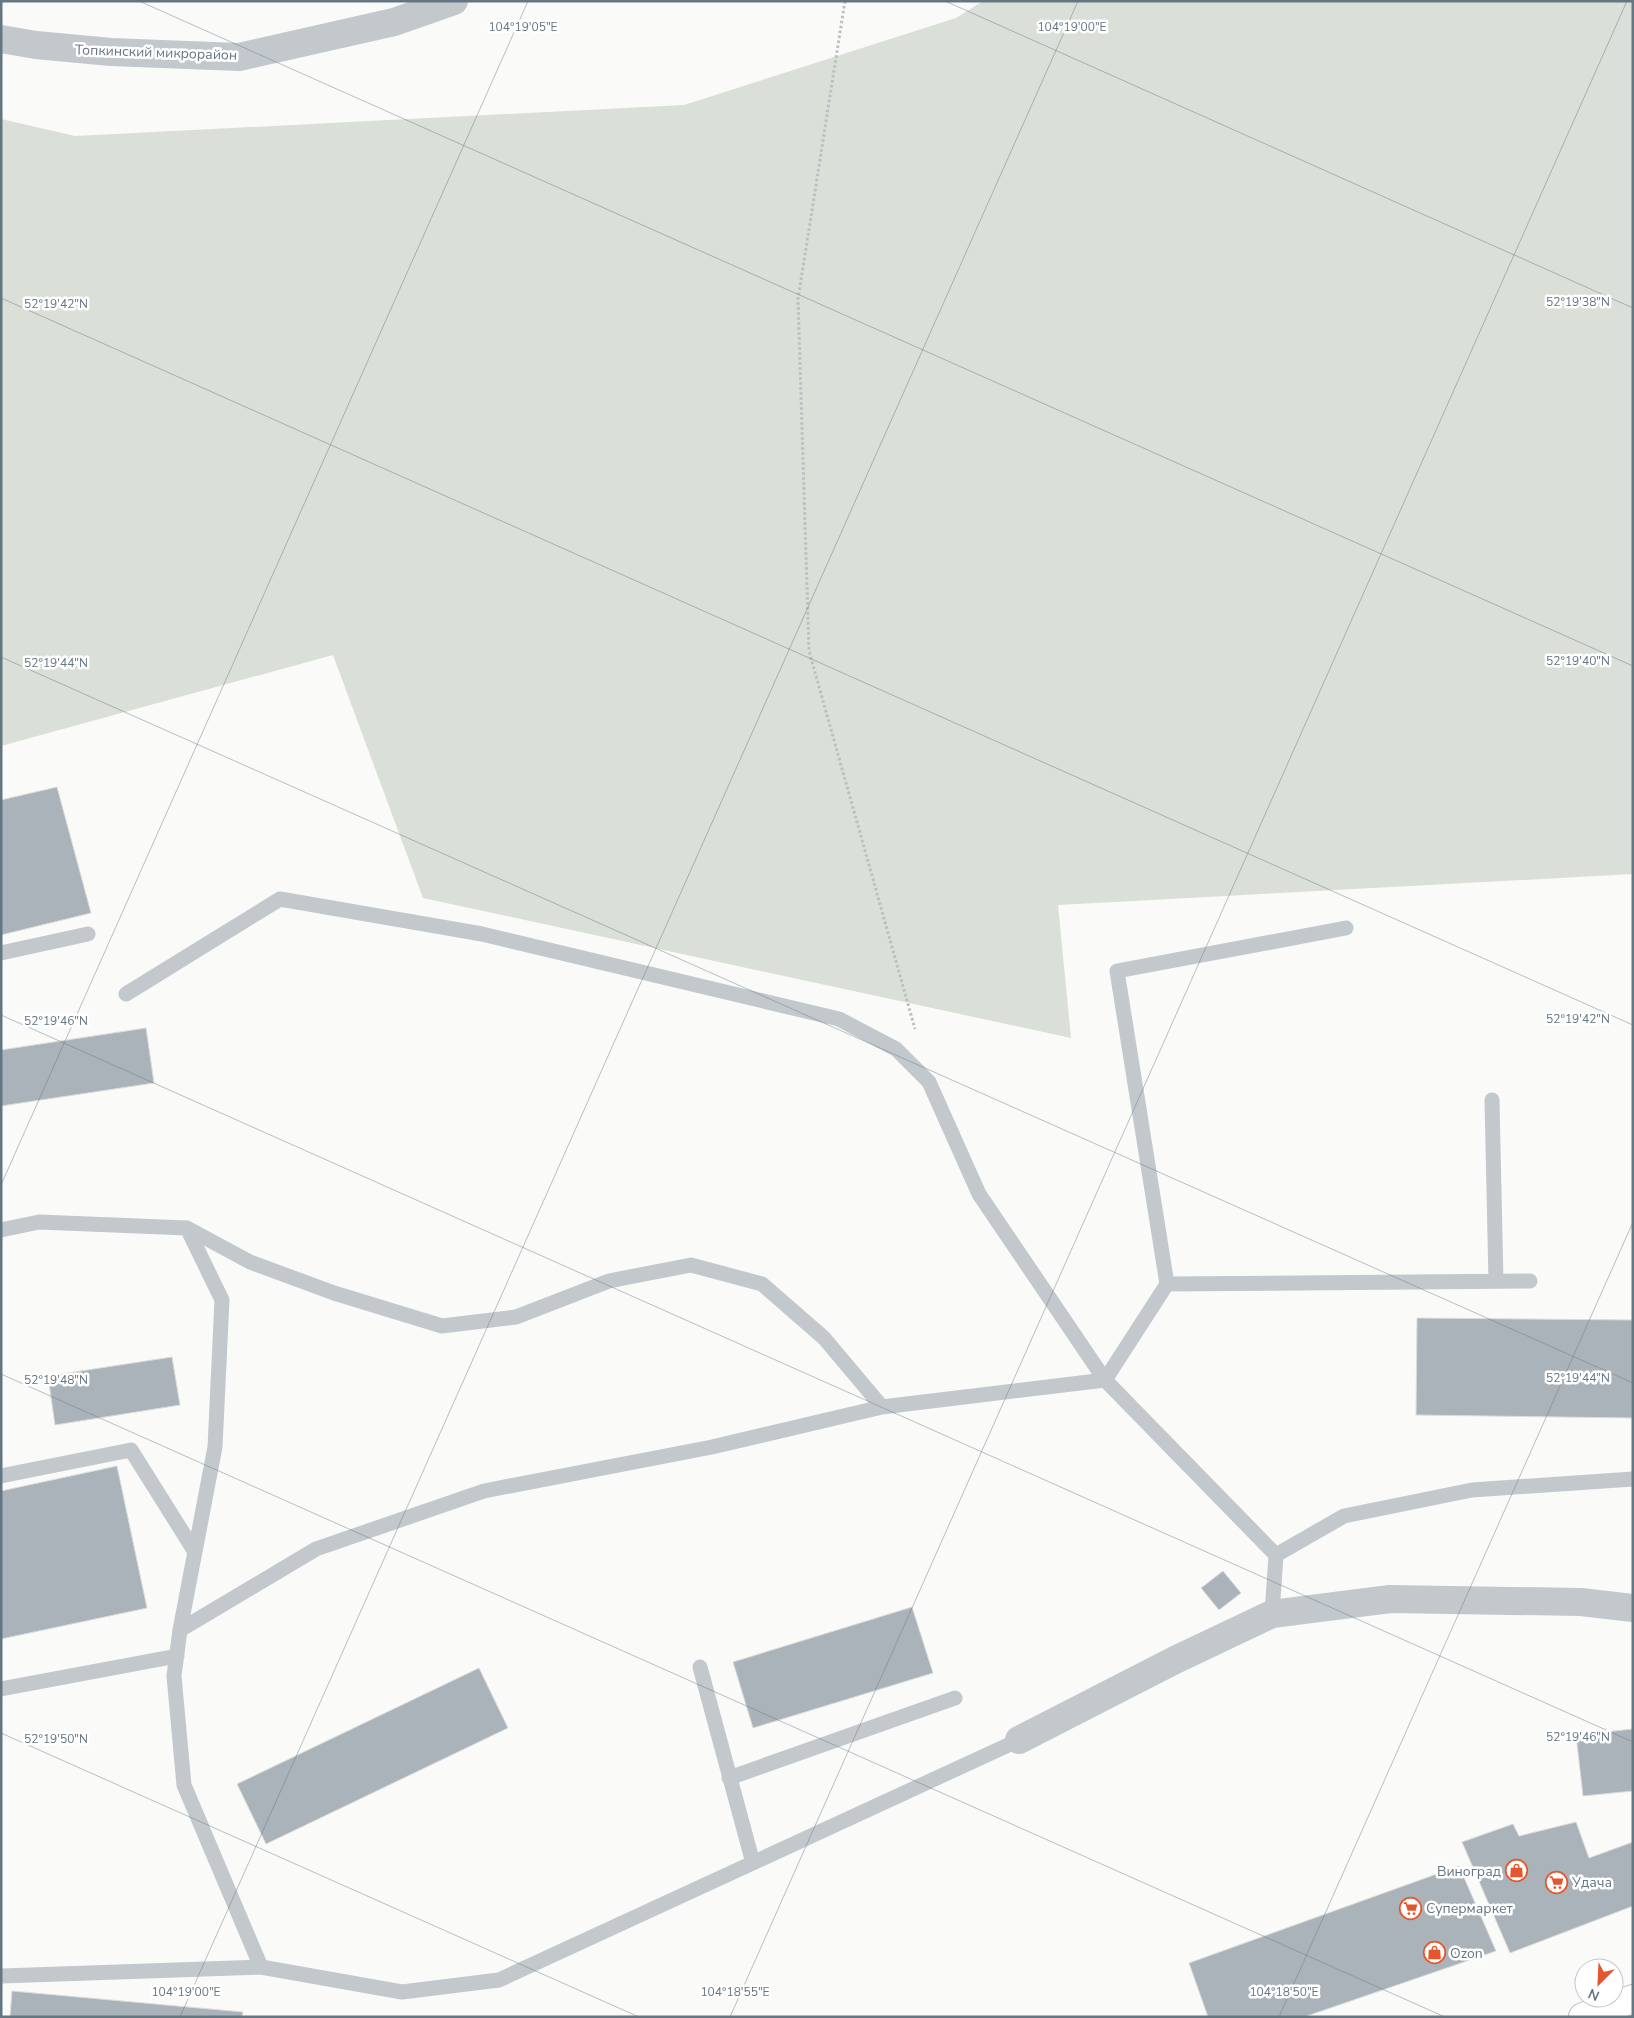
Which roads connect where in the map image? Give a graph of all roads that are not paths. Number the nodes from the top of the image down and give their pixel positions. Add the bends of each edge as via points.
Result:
1 (454, 1) edge
2 (1, 39) edge
3 (1346, 928) dead end
4 (88, 934) dead end
5 (1, 953) edge
6 (126, 994) dead end
7 (1492, 1100) dead end
8 (187, 1228) junction
9 (1, 1230) edge
10 (1496, 1281) junction
11 (1530, 1281) dead end
12 (1167, 1284) junction
13 (1105, 1380) junction
14 (882, 1407) junction
15 (1, 1476) edge
16 (1633, 1480) edge
17 (195, 1552) junction
18 (1276, 1554) junction
19 (1633, 1608) edge
20 (1272, 1614) junction
21 (180, 1630) junction
22 (177, 1656) junction
23 (700, 1667) dead end
24 (1, 1689) edge
25 (955, 1698) dead end
26 (1018, 1740) joint
27 (730, 1778) junction
28 (753, 1863) junction
29 (261, 1967) junction
30 (1, 1976) edge
31 (1633, 1999) edge
32 (1583, 2017) edge

1 - 2 street, Топкинский микрорайон via 394,22 239,56 111,52 36,46
3 - 12 lane via 1116,972
4 - 5 lane
6 - 13 lane via 280,899 482,934 838,1019 896,1049 930,1082 979,1194
7 - 10 lane
8 - 9 lane via 39,1222
8 - 14 lane via 250,1262 334,1293 442,1326 516,1317 609,1281 691,1266 754,1281 762,1284 824,1338
8 - 17 lane via 222,1300 215,1447
10 - 11 lane
10 - 12 lane
12 - 13 lane
13 - 14 lane
13 - 18 lane
14 - 21 lane via 712,1446 484,1491 316,1549
15 - 17 lane via 131,1450
16 - 18 lane via 1472,1490 1344,1516
17 - 21 lane
18 - 20 lane
19 - 20 street via 1581,1602 1390,1599
20 - 26 street
21 - 22 lane
22 - 24 lane
22 - 29 lane via 174,1676 184,1785
23 - 27 lane
25 - 27 lane
26 - 28 lane
27 - 28 lane
28 - 29 lane via 499,1980 402,1992
29 - 30 lane
31 - 32 main road

